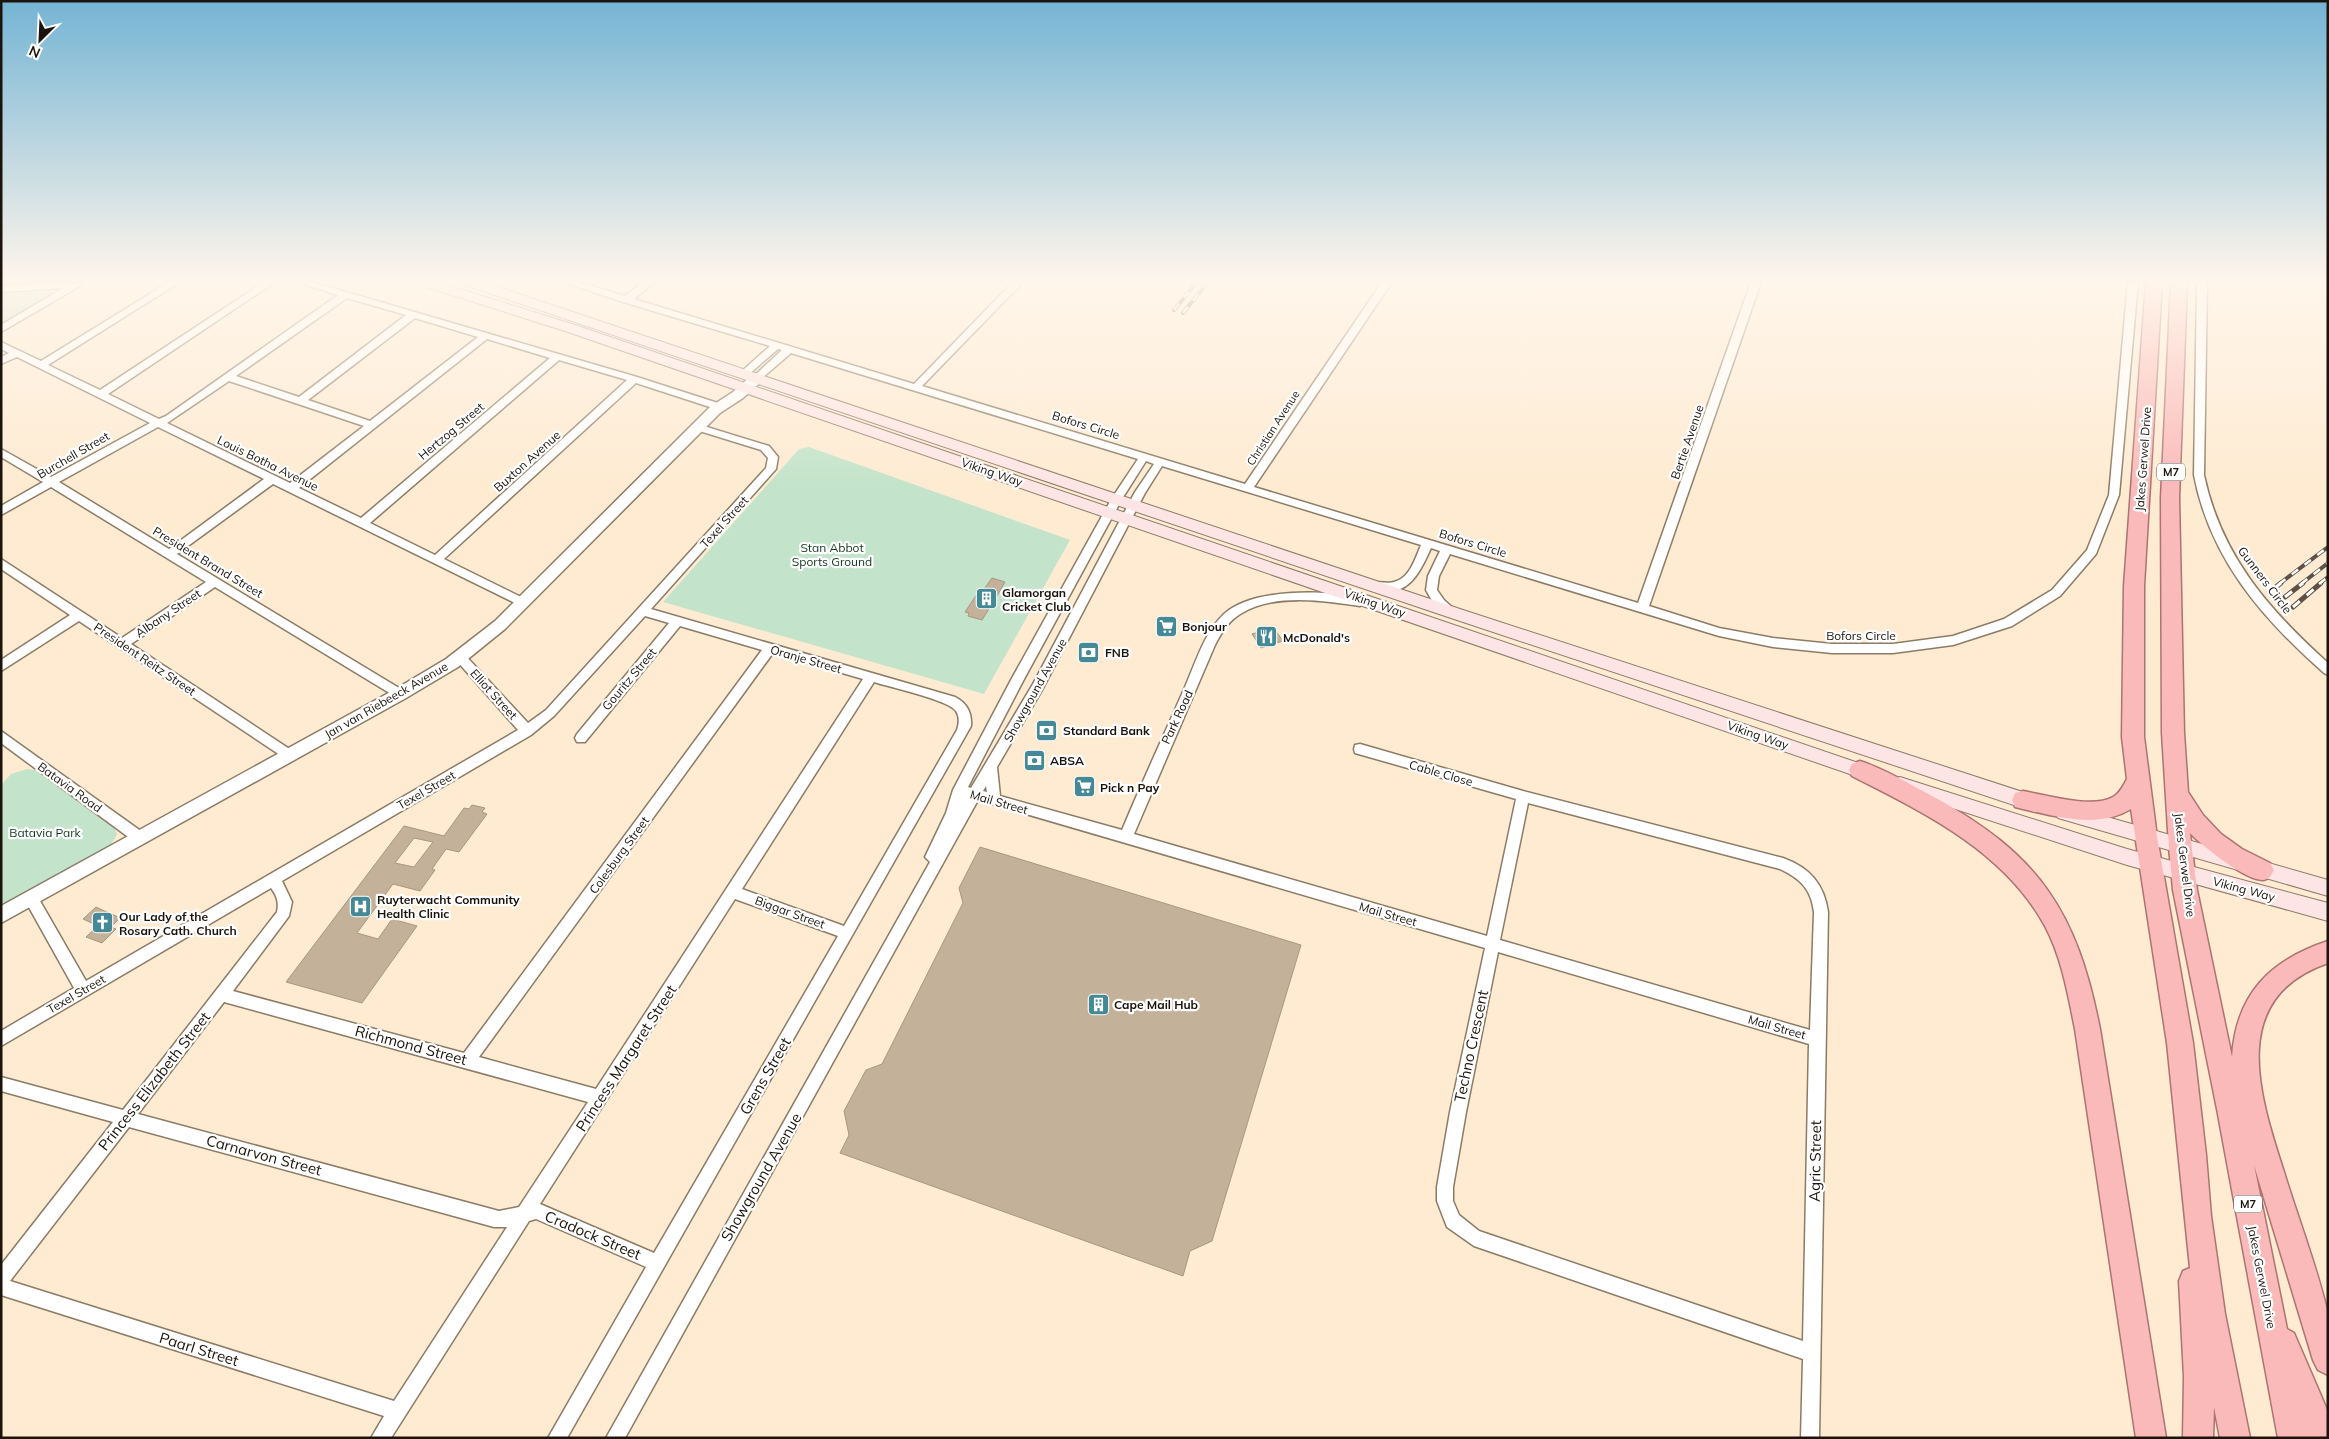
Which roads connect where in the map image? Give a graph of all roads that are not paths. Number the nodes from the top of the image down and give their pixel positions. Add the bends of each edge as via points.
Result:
1 (9, 349) edge
2 (67, 349) edge
3 (169, 349) edge
4 (268, 349) edge
5 (368, 349) edge
6 (468, 349) edge
7 (530, 349) edge
8 (628, 349) edge
9 (674, 349) edge
10 (763, 349) edge
11 (773, 349) edge
12 (789, 349) joint
13 (953, 349) edge
14 (1342, 349) edge
15 (1733, 349) edge
16 (2127, 349) edge
17 (2150, 349) edge
18 (2176, 349) edge
19 (2201, 349) edge
20 (17, 353) junction
21 (557, 357) junction
22 (762, 359) junction
23 (1, 361) edge
24 (41, 365) junction
25 (752, 375) junction
26 (228, 377) junction
27 (634, 379) junction
28 (740, 386) junction
29 (916, 388) junction
30 (101, 394) junction
31 (300, 401) junction
32 (717, 408) junction
33 (157, 422) junction
34 (372, 425) junction
35 (697, 427) junction
36 (1, 452) edge
37 (1144, 457) junction
38 (1160, 462) junction
39 (272, 479) junction
40 (51, 482) junction
41 (291, 488) junction
42 (1248, 488) junction
43 (1113, 505) junction
44 (1, 511) edge
45 (1131, 511) junction
46 (362, 523) junction
47 (1427, 544) junction
48 (1446, 550) junction
49 (169, 554) junction
50 (436, 560) junction
51 (1, 563) edge
52 (214, 582) junction
53 (1368, 585) junction
54 (523, 603) junction
55 (1382, 605) junction
56 (1642, 609) junction
57 (643, 611) junction
58 (1454, 614) junction
59 (79, 615) junction
60 (677, 621) junction
61 (122, 644) junction
62 (770, 648) junction
63 (460, 657) junction
64 (1, 666) edge
65 (2328, 670) edge
66 (871, 677) junction
67 (400, 694) junction
68 (965, 713) joint
69 (527, 731) junction
70 (1, 736) edge
71 (580, 738) dead end
72 (1360, 749) dead end
73 (289, 756) junction
74 (991, 767) junction
75 (1860, 770) junction
76 (2138, 781) junction
77 (960, 790) junction
78 (2176, 790) junction
79 (974, 795) junction
80 (1523, 796) junction
81 (994, 800) junction
82 (2023, 800) junction
83 (1126, 837) junction
84 (140, 838) junction
85 (2148, 850) junction
86 (2182, 860) junction
87 (2262, 870) junction
88 (273, 880) junction
89 (2328, 888) edge
90 (733, 892) junction
91 (31, 898) junction
92 (2328, 912) edge
93 (1, 915) edge
94 (906, 916) junction
95 (847, 933) junction
96 (1493, 944) junction
97 (2328, 952) edge
98 (83, 990) junction
99 (221, 994) junction
100 (1, 1039) edge
101 (1817, 1039) junction
102 (468, 1061) junction
103 (1, 1084) edge
104 (600, 1098) junction
105 (126, 1117) junction
106 (527, 1213) junction
107 (2197, 1216) junction
108 (658, 1263) junction
109 (1, 1279) edge
110 (1, 1286) edge
111 (2266, 1299) junction
112 (1812, 1353) junction
113 (2328, 1360) edge
114 (397, 1411) junction
115 (380, 1438) edge
116 (557, 1438) edge
117 (615, 1438) edge
118 (1810, 1438) edge
119 (2151, 1438) edge
120 (2198, 1438) edge
121 (2235, 1438) edge
122 (2293, 1438) edge
123 (2323, 1438) edge

1 - 20 street, Louis Botha Avenue
2 - 24 street
3 - 30 street
4 - 26 street, Burchell Street
5 - 31 street
6 - 34 street
7 - 21 street
8 - 28 main road, Viking Way
9 - 25 main road, Viking Way
10 - 22 street
11 - 22 street, Jan van Riebeeck Avenue
12 - 25 street, Jan van Riebeeck Avenue
12 - 29 street, Bofors Circle
13 - 29 street
14 - 42 street, Christian Avenue
15 - 56 street, Bertie Avenue
16 - 56 street, Bofors Circle via 2111,509 2098,539 2080,567 2063,586 2035,608 1997,627 1952,640 1904,648 1862,650 1814,648 1756,640
17 - 76 highway, Jakes Gerwel Drive / M7 via 2132,650 2133,737
18 - 78 highway, Jakes Gerwel Drive / M7 via 2170,498
19 - 65 street, Gunners Circle via 2199,474 2205,505 2224,547 2251,588 2285,629
20 - 23 street
20 - 24 street, Louis Botha Avenue
21 - 27 street
21 - 46 street, Hertzog Street
22 - 25 street, Jan van Riebeeck Avenue
24 - 30 street, Louis Botha Avenue
25 - 28 street, Jan van Riebeeck Avenue
25 - 43 main road, Viking Way
26 - 31 street
26 - 33 street, Burchell Street via 170,418
27 - 32 street
27 - 50 street, Buxton Avenue
28 - 32 street, Jan van Riebeeck Avenue
28 - 43 main road, Viking Way
29 - 37 street, Bofors Circle
30 - 33 street, Louis Botha Avenue
31 - 34 street
32 - 35 street, Jan van Riebeeck Avenue
33 - 39 street, Louis Botha Avenue
33 - 40 street, Burchell Street
34 - 41 street
35 - 54 street, Jan van Riebeeck Avenue
35 - 57 street, Texel Street via 762,447 771,453 773,463 769,472
36 - 40 street, President Brand Street
37 - 38 street, Bofors Circle
37 - 43 street, Showground Avenue
38 - 42 street, Bofors Circle
38 - 45 street, Showground Avenue
39 - 41 street, Louis Botha Avenue
39 - 49 street
40 - 44 street, Burchell Street
40 - 49 street, President Brand Street
41 - 46 street, Louis Botha Avenue
42 - 47 street, Bofors Circle
43 - 45 main road, Viking Way
43 - 77 street, Showground Avenue
45 - 53 main road, Viking Way
45 - 55 main road, Viking Way
45 - 74 street, Showground Avenue via 1038,687
46 - 50 street, Louis Botha Avenue
47 - 48 street, Bofors Circle
47 - 53 street via 1411,577 1404,584 1392,587
48 - 56 street, Bofors Circle
48 - 58 street via 1430,590 1435,601
49 - 52 street, President Brand Street
50 - 54 street, Louis Botha Avenue
51 - 59 street, President Reitz Street
52 - 61 street, Albany Street
52 - 67 street, President Brand Street
53 - 58 main road, Viking Way
54 - 63 street, Jan van Riebeeck Avenue
55 - 75 main road, Viking Way
55 - 83 street, Park Road via 1311,597 1272,599 1243,607 1225,620 1212,640 1165,742
57 - 60 street, Oranje Street
57 - 69 street, Texel Street via 565,698
58 - 82 main road, Viking Way
59 - 61 street, President Reitz Street
59 - 64 street
60 - 62 street, Oranje Street
60 - 71 street, Gouritz Street
61 - 73 street, President Reitz Street
62 - 66 street, Oranje Street
62 - 102 street, Colesburg Street
63 - 67 street, Jan van Riebeeck Avenue
63 - 69 street, Elliot Street
66 - 68 street, Oranje Street via 951,700
66 - 90 street, Princess Margaret Street
67 - 73 street, Jan van Riebeeck Avenue
68 - 95 street, Grens Street via 963,732
69 - 88 street, Texel Street
70 - 84 street, Batavia Road
72 - 80 street, Cable Close
73 - 84 street, Jan van Riebeeck Avenue
74 - 79 street, Showground Avenue
74 - 81 street
75 - 85 main road, Viking Way via 2046,832
75 - 119 highway via 1944,813 1994,848 2040,897 2063,935 2073,962 2087,1034
76 - 82 highway via 2125,800 2106,810 2074,809
76 - 85 highway, Jakes Gerwel Drive / M7
77 - 79 street, Mail Street
77 - 94 street, Showground Avenue
78 - 86 highway, Jakes Gerwel Drive / M7
78 - 87 highway via 2207,837 2232,855
79 - 81 street, Mail Street
79 - 94 street, Showground Avenue
80 - 96 street, Techno Crescent
80 - 101 street, Agric Street via 1783,864 1798,871 1815,886 1821,912
81 - 83 street, Mail Street
82 - 85 main road, Viking Way
83 - 96 street, Mail Street
84 - 91 street, Jan van Riebeeck Avenue
85 - 86 main road, Viking Way
85 - 86 main road, Viking Way
85 - 107 highway, Jakes Gerwel Drive / M7 via 2180,1043
86 - 87 main road, Viking Way
86 - 92 main road, Viking Way
86 - 111 highway, Jakes Gerwel Drive / M7
87 - 89 main road, Viking Way
88 - 98 street, Texel Street
88 - 99 street, Princess Elizabeth Street via 285,899 285,910
90 - 95 street, Biggar Street
90 - 104 street, Princess Margaret Street
91 - 93 street, Jan van Riebeeck Avenue
91 - 98 street
94 - 117 street, Showground Avenue
95 - 108 street, Grens Street
96 - 101 street, Mail Street
96 - 112 street, Techno Crescent via 1445,1186 1445,1201 1457,1226 1474,1238
97 - 113 highway via 2294,966 2270,987 2250,1021 2245,1055 2247,1086 2255,1123
98 - 100 street, Texel Street
99 - 102 street, Richmond Street
99 - 105 street, Princess Elizabeth Street
101 - 112 street, Agric Street
102 - 104 street, Richmond Street
103 - 105 street, Carnarvon Street
104 - 106 street, Princess Margaret Street
105 - 106 street, Carnarvon Street via 494,1219 506,1220
105 - 109 street, Princess Elizabeth Street
106 - 108 street, Cradock Street via 536,1211
106 - 114 street, Princess Margaret Street
107 - 120 highway via 2192,1253
107 - 121 highway, Jakes Gerwel Drive / M7 via 2219,1366
108 - 116 street, Grens Street
110 - 114 street, Paarl Street
111 - 122 highway, Jakes Gerwel Drive / M7
111 - 123 highway
112 - 118 street, Agric Street
114 - 115 street, Princess Margaret Street

